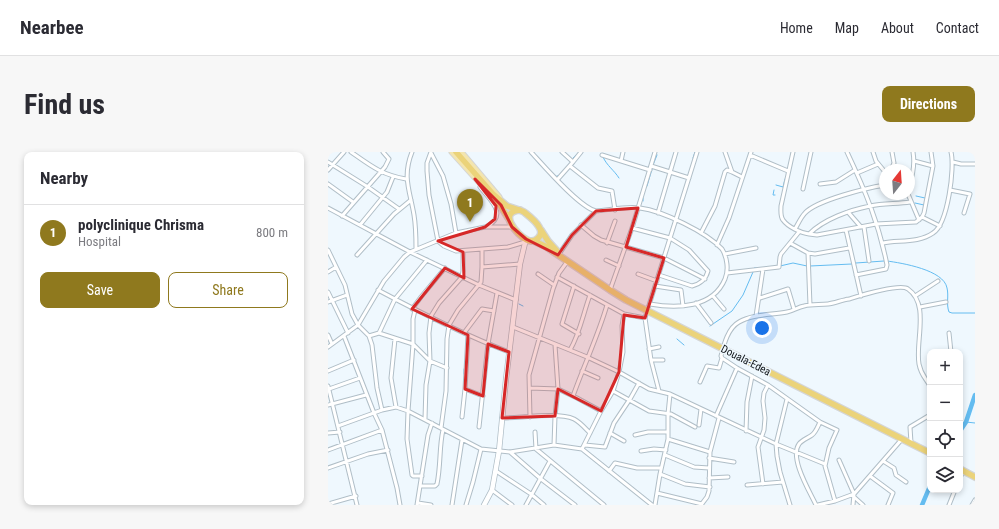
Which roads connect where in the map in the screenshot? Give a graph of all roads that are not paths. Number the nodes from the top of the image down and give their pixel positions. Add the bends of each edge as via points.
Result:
1 (344, 152) edge
2 (351, 152) edge
3 (383, 152) edge
4 (412, 152) edge
5 (431, 152) edge
6 (452, 152) edge
7 (456, 152) edge
8 (461, 152) edge
9 (530, 152) edge
10 (562, 152) edge
11 (581, 152) edge
12 (624, 152) edge
13 (655, 152) edge
14 (676, 152) edge
15 (696, 152) edge
16 (725, 152) edge
17 (793, 152) edge
18 (811, 152) edge
19 (847, 152) edge
20 (873, 152) edge
21 (892, 152) edge
22 (913, 152) edge
23 (931, 152) edge
24 (951, 152) edge
25 (750, 154) edge
26 (602, 155) dead end
27 (621, 161) junction
28 (914, 161) junction
29 (328, 162) edge
30 (573, 162) junction
31 (953, 162) junction
32 (878, 164) joint
33 (894, 164) edge
34 (914, 164) edge
35 (975, 164) edge
36 (332, 165) junction
37 (570, 166) junction
38 (651, 166) junction
39 (933, 166) junction
40 (328, 170) edge
41 (650, 170) junction
42 (788, 171) junction
43 (670, 172) junction
44 (732, 172) junction
45 (856, 172) junction
46 (381, 173) junction
47 (393, 177) junction
48 (742, 177) junction
49 (689, 178) junction
50 (406, 179) junction
51 (475, 179) junction
52 (557, 180) junction
53 (328, 184) edge
54 (820, 184) dead end
55 (368, 186) junction
56 (879, 186) edge
57 (803, 189) dead end
58 (865, 189) junction
59 (950, 190) junction
60 (383, 198) junction
61 (411, 200) junction
62 (353, 202) junction
63 (910, 202) joint
64 (503, 204) junction
65 (871, 206) junction
66 (328, 208) edge
67 (638, 208) junction
68 (399, 209) junction
69 (520, 210) junction
70 (615, 210) junction
71 (596, 211) junction
72 (848, 212) junction
73 (964, 213) dead end
74 (658, 214) junction
75 (342, 216) junction
76 (922, 217) junction
77 (509, 219) junction
78 (675, 220) junction
79 (919, 220) junction
80 (615, 221) dead end
81 (876, 224) junction
82 (360, 225) junction
83 (581, 225) junction
84 (940, 226) junction
85 (485, 227) junction
86 (512, 227) junction
87 (863, 227) junction
88 (632, 228) junction
89 (795, 229) junction
90 (541, 230) junction
91 (846, 230) junction
92 (799, 232) junction
93 (456, 233) junction
94 (701, 233) junction
95 (376, 234) junction
96 (810, 234) junction
97 (670, 238) junction
98 (438, 241) junction
99 (526, 241) junction
100 (534, 241) junction
101 (607, 243) junction
102 (790, 243) junction
103 (883, 243) junction
104 (717, 244) junction
105 (626, 247) junction
106 (756, 248) dead end
107 (849, 248) junction
108 (416, 249) junction
109 (482, 249) junction
110 (328, 250) edge
111 (463, 251) junction
112 (410, 252) junction
113 (808, 253) junction
114 (559, 254) junction
115 (725, 254) junction
116 (357, 255) dead end
117 (664, 258) junction
118 (427, 260) junction
119 (606, 260) dead end
120 (567, 261) junction
121 (869, 261) dead end
122 (520, 264) junction
123 (619, 266) junction
124 (336, 267) junction
125 (482, 267) junction
126 (445, 268) junction
127 (763, 269) junction
128 (328, 272) edge
129 (727, 273) junction
130 (538, 274) dead end
131 (638, 274) dead end
132 (659, 275) junction
133 (856, 275) junction
134 (462, 277) junction
135 (557, 277) junction
136 (705, 279) junction
137 (938, 281) dead end
138 (657, 282) junction
139 (479, 285) junction
140 (554, 285) junction
141 (574, 286) junction
142 (656, 286) junction
143 (378, 290) junction
144 (610, 290) junction
145 (328, 292) edge
146 (497, 293) junction
147 (347, 295) junction
148 (590, 295) junction
149 (713, 296) junction
150 (861, 296) junction
151 (915, 296) junction
152 (760, 298) junction
153 (332, 299) junction
154 (395, 299) junction
155 (516, 300) junction
156 (328, 302) edge
157 (946, 302) dead end
158 (696, 303) junction
159 (650, 304) junction
160 (607, 305) junction
161 (810, 305) junction
162 (683, 306) junction
163 (920, 307) junction
164 (414, 309) junction
165 (724, 309) dead end
166 (794, 309) junction
167 (494, 311) junction
168 (624, 314) junction
169 (646, 314) junction
170 (431, 316) junction
171 (756, 316) junction
172 (710, 323) dead end
173 (358, 325) junction
174 (449, 325) junction
175 (513, 327) junction
176 (348, 333) junction
177 (379, 333) junction
178 (464, 333) junction
179 (949, 333) dead end
180 (579, 334) junction
181 (328, 335) edge
182 (468, 335) junction
183 (344, 336) junction
184 (369, 336) junction
185 (539, 337) junction
186 (395, 338) junction
187 (332, 344) junction
188 (413, 344) junction
189 (488, 344) junction
190 (555, 345) junction
191 (328, 347) edge
192 (658, 347) dead end
193 (649, 349) junction
194 (723, 349) junction
195 (951, 349) edge
196 (570, 350) junction
197 (509, 352) junction
198 (587, 357) junction
199 (722, 358) junction
200 (354, 360) junction
201 (651, 360) junction
202 (663, 360) dead end
203 (430, 361) junction
204 (447, 368) junction
205 (737, 368) junction
206 (328, 371) edge
207 (582, 371) junction
208 (619, 372) junction
209 (752, 376) junction
210 (360, 378) junction
211 (598, 378) dead end
212 (700, 382) dead end
213 (927, 382) edge
214 (639, 383) junction
215 (768, 385) junction
216 (328, 387) edge
217 (530, 388) junction
218 (465, 389) junction
219 (558, 390) junction
220 (613, 391) junction
221 (659, 391) junction
222 (670, 394) junction
223 (366, 395) junction
224 (483, 396) junction
225 (573, 396) junction
226 (787, 399) junction
227 (630, 400) junction
228 (332, 404) junction
229 (328, 405) edge
230 (396, 407) junction
231 (701, 409) junction
232 (382, 410) junction
233 (408, 411) junction
234 (601, 411) junction
235 (374, 413) junction
236 (668, 414) junction
237 (555, 416) junction
238 (462, 417) dead end
239 (530, 417) junction
240 (718, 417) junction
241 (927, 417) edge
242 (502, 418) junction
243 (425, 419) junction
244 (820, 422) junction
245 (432, 423) junction
246 (699, 425) dead end
247 (338, 426) junction
248 (479, 427) dead end
249 (695, 427) dead end
250 (442, 429) junction
251 (382, 430) junction
252 (746, 431) junction
253 (340, 432) junction
254 (535, 432) dead end
255 (668, 432) junction
256 (328, 433) edge
257 (590, 433) junction
258 (610, 433) junction
259 (635, 435) dead end
260 (762, 438) junction
261 (668, 439) junction
262 (902, 439) junction
263 (462, 440) junction
264 (624, 441) dead end
265 (342, 444) junction
266 (585, 444) junction
267 (776, 444) junction
268 (911, 444) junction
269 (554, 445) junction
270 (481, 449) junction
271 (536, 449) junction
272 (582, 449) junction
273 (328, 450) edge
274 (388, 450) junction
275 (666, 450) junction
276 (499, 451) junction
277 (641, 451) dead end
278 (510, 452) junction
279 (710, 452) junction
280 (797, 452) junction
281 (927, 452) edge
282 (665, 455) junction
283 (709, 458) junction
284 (840, 460) dead end
285 (550, 461) junction
286 (883, 461) junction
287 (347, 462) junction
288 (734, 462) dead end
289 (825, 464) junction
290 (328, 468) edge
291 (661, 468) junction
292 (709, 468) junction
293 (496, 471) junction
294 (609, 471) junction
295 (963, 471) edge
296 (660, 474) junction
297 (422, 476) junction
298 (870, 476) junction
299 (728, 477) dead end
300 (975, 477) edge
301 (709, 478) junction
302 (541, 479) junction
303 (783, 482) junction
304 (906, 482) dead end
305 (763, 484) junction
306 (747, 485) dead end
307 (420, 486) junction
308 (710, 487) junction
309 (492, 490) junction
310 (657, 493) junction
311 (954, 493) edge
312 (531, 494) junction
313 (853, 495) junction
314 (356, 496) junction
315 (975, 500) edge
316 (835, 501) junction
317 (328, 504) edge
318 (418, 504) edge
319 (702, 504) edge
320 (357, 505) edge
321 (400, 505) edge
322 (430, 505) edge
323 (452, 505) edge
324 (466, 505) edge
325 (484, 505) edge
326 (512, 505) edge
327 (526, 505) edge
328 (544, 505) edge
329 (575, 505) edge
330 (604, 505) edge
331 (654, 505) edge
332 (790, 505) edge
333 (817, 505) edge
334 (853, 505) edge
335 (864, 505) edge
336 (888, 505) edge
337 (949, 505) edge
338 (972, 505) edge

1 - 36 street
2 - 46 street
3 - 46 street via 390,159
4 - 50 street via 406,169
5 - 93 street via 443,176
5 - 98 street via 427,171
6 - 51 main road
7 - 64 highway
8 - 64 main road
9 - 52 street
10 - 30 street
11 - 30 street
12 - 27 street
13 - 38 street
14 - 43 street
15 - 49 street
16 - 44 street
17 - 42 street
18 - 57 street
19 - 45 street
20 - 32 street
21 - 33 street
22 - 28 street
23 - 39 street
24 - 31 street
25 - 42 street
25 - 48 street
26 - 27 street
27 - 41 street
28 - 34 street
28 - 39 street
29 - 36 street
30 - 37 street
31 - 35 street
31 - 59 street
32 - 45 street
36 - 40 street
36 - 55 street
37 - 52 street
37 - 70 street via 598,188 612,191
38 - 41 street
38 - 43 street
39 - 76 street
41 - 67 street
42 - 89 street via 781,215 782,219
43 - 49 street
43 - 74 street
44 - 48 street
44 - 94 street via 726,170 715,206
45 - 54 street via 836,182
45 - 58 street
46 - 47 street
46 - 55 street
47 - 50 street
47 - 60 street
48 - 104 street via 729,218
49 - 78 street
50 - 61 street
51 - 64 main road
51 - 85 street via 497,209 493,222
52 - 71 street via 588,208
53 - 62 street
55 - 60 street
55 - 62 street
56 - 58 street
58 - 65 street
58 - 89 street via 831,199 806,212
59 - 73 street via 970,194
59 - 84 street
60 - 68 street
60 - 82 street
61 - 68 street
61 - 108 street via 416,227
62 - 75 street
63 - 65 street
63 - 79 street
64 - 69 highway
64 - 77 highway
65 - 72 street
65 - 81 street
66 - 75 street
67 - 70 street
67 - 74 street
67 - 88 street
68 - 95 street
69 - 77 highway via 514,211
69 - 90 highway
70 - 71 street
71 - 83 street
72 - 87 street
72 - 96 street via 819,226
74 - 78 street
75 - 82 street
76 - 79 street
76 - 84 street
77 - 86 highway
78 - 94 street
78 - 97 street
79 - 81 street
80 - 101 street
81 - 87 street
81 - 103 street
82 - 95 street
83 - 101 street
83 - 114 street
84 - 103 street via 933,234 916,240
85 - 86 street
85 - 93 street
86 - 99 highway
87 - 91 street
87 - 121 street
88 - 97 street
88 - 105 street
89 - 92 street
90 - 100 highway
90 - 114 highway
91 - 96 street
91 - 107 street
92 - 96 street
92 - 102 street
93 - 98 street
94 - 104 street
95 - 112 street
95 - 116 street
97 - 117 street
97 - 136 street via 690,250 707,270
98 - 108 street
98 - 111 street via 444,246
99 - 100 highway
99 - 109 street via 508,247
99 - 122 main road
100 - 120 highway
101 - 105 street
102 - 113 street
102 - 127 street via 780,257 779,267
103 - 133 street via 887,268
104 - 115 street
105 - 117 street
105 - 123 street
106 - 115 street
107 - 113 street
107 - 133 street
108 - 112 street
109 - 111 street
109 - 125 street
110 - 124 street
111 - 134 street
112 - 118 street
112 - 143 street
113 - 161 street
114 - 120 highway
115 - 129 street
117 - 132 street
117 - 136 street
118 - 126 street
118 - 154 street
119 - 123 street
120 - 135 street
120 - 144 highway, Douala-Edea
122 - 125 street
122 - 155 main road
123 - 144 street
124 - 128 street
124 - 147 street
125 - 139 street
126 - 134 street
126 - 164 street via 420,297
127 - 129 street
127 - 152 street
129 - 149 street via 719,291
130 - 140 street
131 - 138 street
132 - 136 street via 692,286
132 - 138 street
133 - 150 street
134 - 139 street
134 - 170 street
135 - 140 street
135 - 141 street
137 - 151 street
138 - 142 street
139 - 146 street
139 - 174 street
140 - 185 street
141 - 148 street
141 - 180 street via 562,324
142 - 159 street
142 - 162 street via 681,290
143 - 154 street
143 - 173 street
144 - 169 highway, Douala-Edea
145 - 153 street
146 - 155 street
146 - 167 street
147 - 153 street
147 - 173 street via 350,309
148 - 160 street
148 - 180 street
149 - 158 street
149 - 165 street
150 - 151 street via 903,287
150 - 161 street via 828,304
151 - 163 street
152 - 166 street via 788,289
152 - 171 street
153 - 156 street
153 - 176 street
154 - 164 street
154 - 177 street
155 - 175 main road
157 - 163 street
158 - 162 street
158 - 172 street
159 - 162 street
159 - 169 street
160 - 168 street
160 - 198 street via 598,334
161 - 166 street
163 - 213 street via 918,356 921,372
164 - 170 street
164 - 188 street
166 - 171 street via 789,312
167 - 178 street via 482,309
167 - 189 street
168 - 169 street
168 - 208 street via 623,355
169 - 193 street
169 - 194 highway, Douala-Edea
170 - 174 street
170 - 203 street
171 - 194 street via 735,325 728,334
173 - 176 street
173 - 184 street
174 - 178 street
174 - 204 street
175 - 185 street
175 - 197 main road
176 - 183 street
177 - 184 street
177 - 186 street
178 - 182 street
179 - 195 street
180 - 196 street
181 - 187 street
182 - 189 street
182 - 218 street
183 - 187 street
183 - 200 street
184 - 232 street
185 - 190 street
185 - 217 street via 529,375
186 - 188 street
186 - 230 street via 392,378
187 - 191 street
188 - 203 street
188 - 233 street
189 - 197 street
189 - 224 street
190 - 196 street
190 - 219 street
192 - 193 street
193 - 201 street
194 - 199 street
194 - 262 highway, Douala-Edea
196 - 198 street
197 - 242 main road
198 - 207 street
198 - 208 street
199 - 205 street
199 - 212 street via 719,368 707,366
200 - 206 street
200 - 210 street
201 - 202 street
201 - 221 street
203 - 204 street
203 - 243 street
204 - 250 street
205 - 209 street
205 - 240 street
207 - 211 street
207 - 225 street
208 - 214 street
208 - 220 street
209 - 215 street
209 - 252 street via 747,402
210 - 216 street
210 - 223 street
214 - 221 street
214 - 227 street
215 - 226 street
215 - 260 street via 763,401 765,418
216 - 228 street
217 - 219 street
217 - 239 street
218 - 224 street
218 - 238 street
219 - 225 street
219 - 237 street
220 - 227 street
220 - 234 street
221 - 222 street
222 - 231 street
222 - 236 street
223 - 228 street
223 - 235 street
224 - 248 street
225 - 234 street
226 - 244 street
226 - 267 street
227 - 236 street via 649,411
227 - 258 street via 616,419
228 - 229 street
228 - 247 street
230 - 232 street
230 - 233 street
231 - 240 street
231 - 246 street
232 - 235 street
233 - 243 street
233 - 297 street via 410,472 413,476
234 - 257 street
235 - 247 street
235 - 251 street
236 - 249 street
236 - 255 street
237 - 239 street
237 - 257 street via 574,419
237 - 269 street
239 - 242 street
240 - 252 street
240 - 279 street
241 - 268 street via 910,427
242 - 276 main road
243 - 245 street
244 - 280 street via 813,434 799,445
244 - 289 street via 837,430
245 - 250 street
245 - 297 street
247 - 253 street
250 - 263 street
250 - 307 street via 437,484
251 - 265 street
251 - 274 street
252 - 260 street
253 - 256 street
253 - 265 street
254 - 271 street
255 - 259 street
255 - 261 street
257 - 266 street
258 - 264 street
258 - 266 street via 605,447
260 - 267 street
260 - 305 street via 758,450
261 - 275 street
261 - 279 street
262 - 268 highway, Douala-Edea
262 - 286 street
263 - 270 street
263 - 323 street
265 - 273 street
265 - 287 street
266 - 272 street
267 - 280 street
267 - 303 street
268 - 281 highway, Douala-Edea
269 - 271 street
269 - 272 street
270 - 276 street
270 - 324 street
271 - 278 street
271 - 285 street
272 - 294 street
274 - 287 street
274 - 321 street
275 - 277 street
275 - 282 street
276 - 278 street
276 - 293 main road
278 - 302 street
279 - 283 street
280 - 289 street
280 - 333 street via 797,460 804,479
282 - 291 street
282 - 292 street via 694,467
283 - 288 street
283 - 292 street
284 - 313 street
285 - 302 street
285 - 330 street
286 - 298 street
286 - 304 street via 894,468 896,475
287 - 290 street
287 - 314 street
289 - 316 street
291 - 294 street via 637,468 615,463
291 - 296 street
292 - 301 street
293 - 309 main road
293 - 312 street
294 - 331 street
295 - 300 highway
296 - 308 street via 685,484
296 - 310 street
297 - 307 street
298 - 313 street
298 - 336 street via 893,493
299 - 301 street
301 - 308 street
302 - 312 street
302 - 329 street
303 - 305 street
303 - 332 street
305 - 306 street
307 - 318 street
308 - 319 street
309 - 325 main road
309 - 326 street
310 - 319 street
310 - 331 street
311 - 337 street
312 - 327 street
312 - 328 street
313 - 316 street
313 - 334 street
313 - 335 street
314 - 317 street
314 - 320 street
315 - 338 street
316 - 333 street
318 - 322 street

